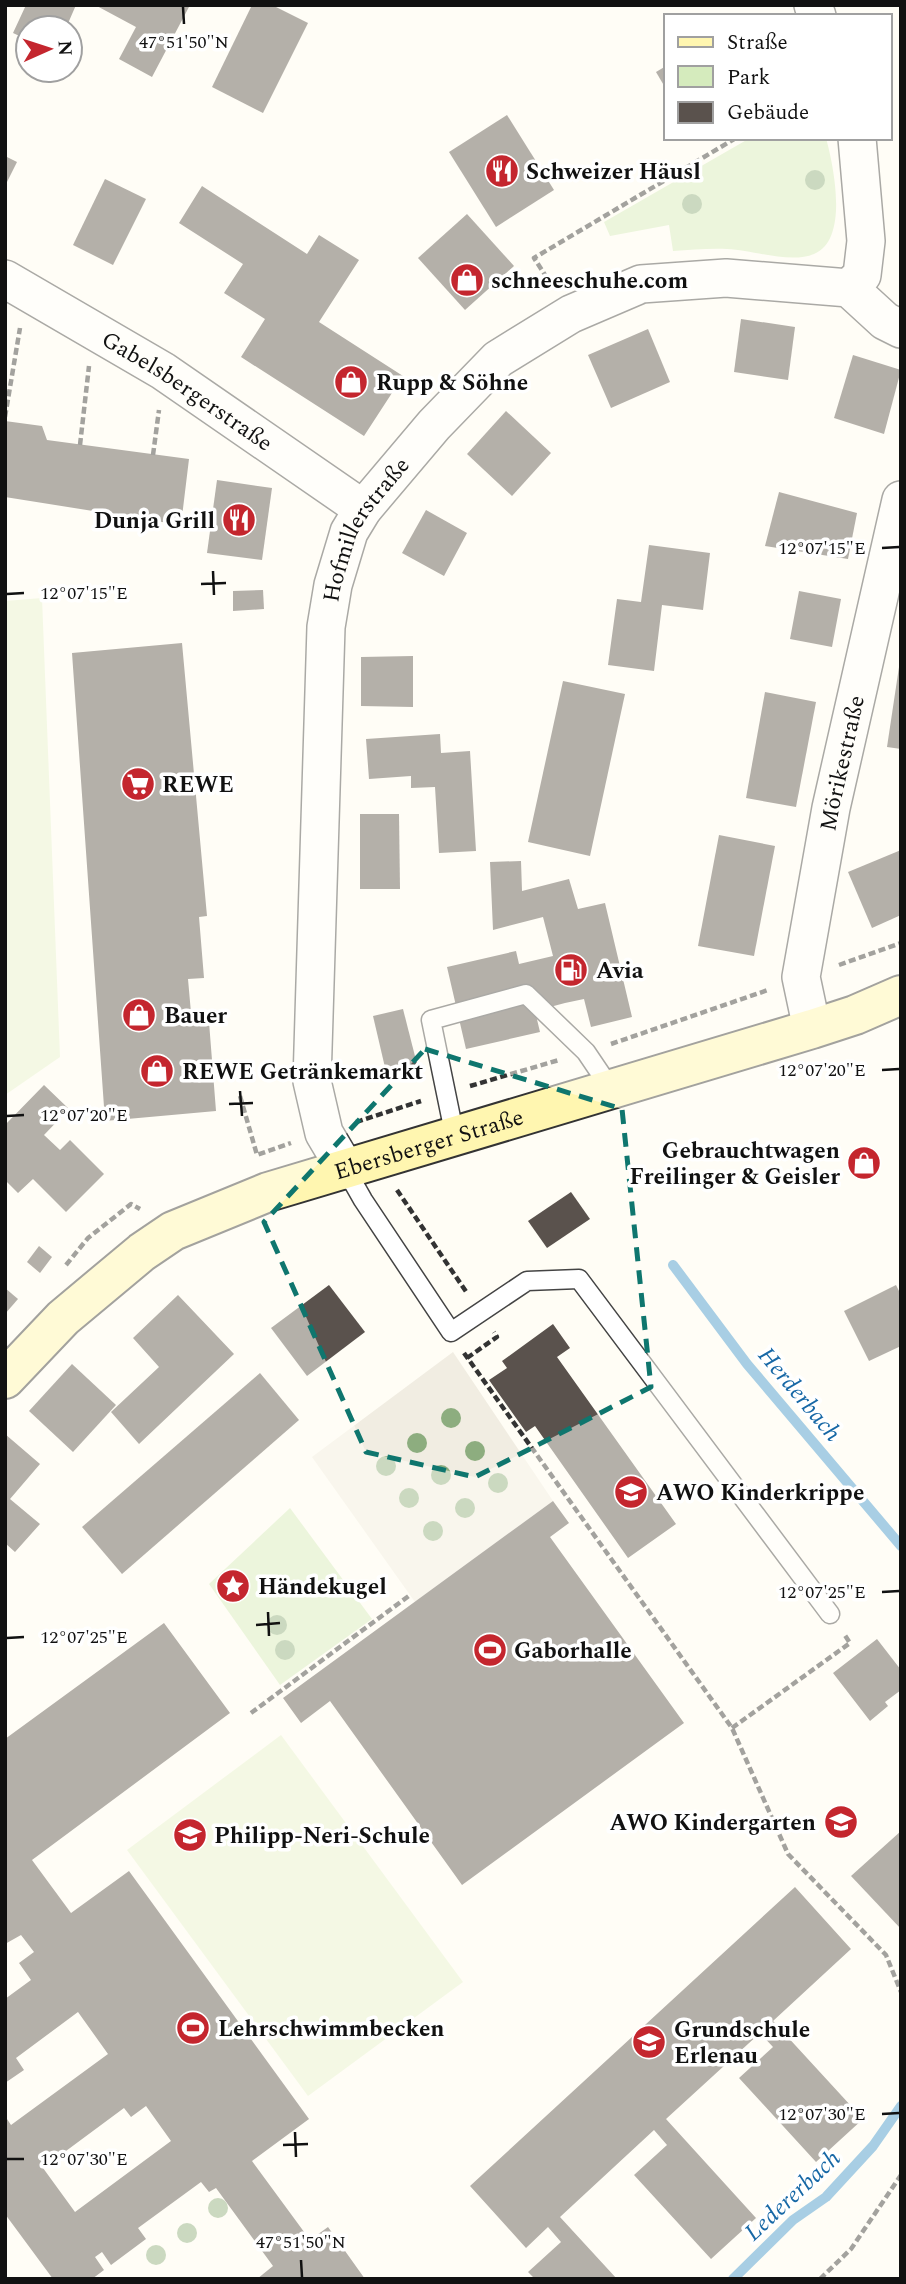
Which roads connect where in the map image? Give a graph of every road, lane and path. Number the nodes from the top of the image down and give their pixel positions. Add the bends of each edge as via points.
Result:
1 (733, 140) edge
2 (857, 140) edge
3 (16, 285) edge
4 (849, 288) junction
5 (571, 314) junction
6 (93, 329) junction
7 (901, 329) edge
8 (5, 417) edge
9 (80, 445) dead end
10 (901, 499) edge
11 (363, 509) junction
12 (901, 995) edge
13 (662, 1028) dead end
14 (811, 1028) junction
15 (586, 1052) junction
16 (611, 1089) junction
17 (446, 1094) junction
18 (240, 1096) dead end
19 (368, 1118) dead end
20 (455, 1137) junction
21 (273, 1148) dead end
22 (362, 1165) junction
23 (480, 1311) junction
24 (457, 1343) dead end
25 (467, 1358) junction
26 (5, 1379) edge
27 (410, 1595) dead end
28 (830, 1614) joint
29 (251, 1713) dead end
30 (732, 1728) junction
31 (901, 1992) edge
32 (901, 2175) edge
33 (820, 2279) edge

1 - 5 path via 534,258
2 - 4 street via 866,241 862,275
3 - 6 street, Gabelsbergerstraße
3 - 8 path
4 - 5 street, Hofmillerstraße via 726,278 641,284
4 - 7 street via 885,321
5 - 11 street, Hofmillerstraße via 498,359
6 - 9 path
6 - 11 street, Gabelsbergerstraße via 163,371
10 - 14 street, Mörikestraße via 831,808 801,977
11 - 22 street, Hofmillerstraße via 349,532 326,627 312,1081 324,1133
12 - 14 street, Ebersberger Straße
13 - 15 path
14 - 16 street, Ebersberger Straße
15 - 16 lane
15 - 17 path
15 - 17 lane via 526,994 431,1020
16 - 20 street, Ebersberger Straße
17 - 19 path
17 - 20 lane
18 - 21 path via 257,1154
20 - 22 street, Ebersberger Straße
22 - 23 path
22 - 23 lane via 363,1200 451,1332
22 - 26 street, Ebersberger Straße via 268,1192 173,1231 63,1318
23 - 25 path via 497,1336
23 - 28 lane via 527,1281 579,1279
24 - 25 path
25 - 30 path
27 - 29 path
28 - 30 path via 850,1643
30 - 31 path via 788,1854 886,1955
32 - 33 path via 851,2249

